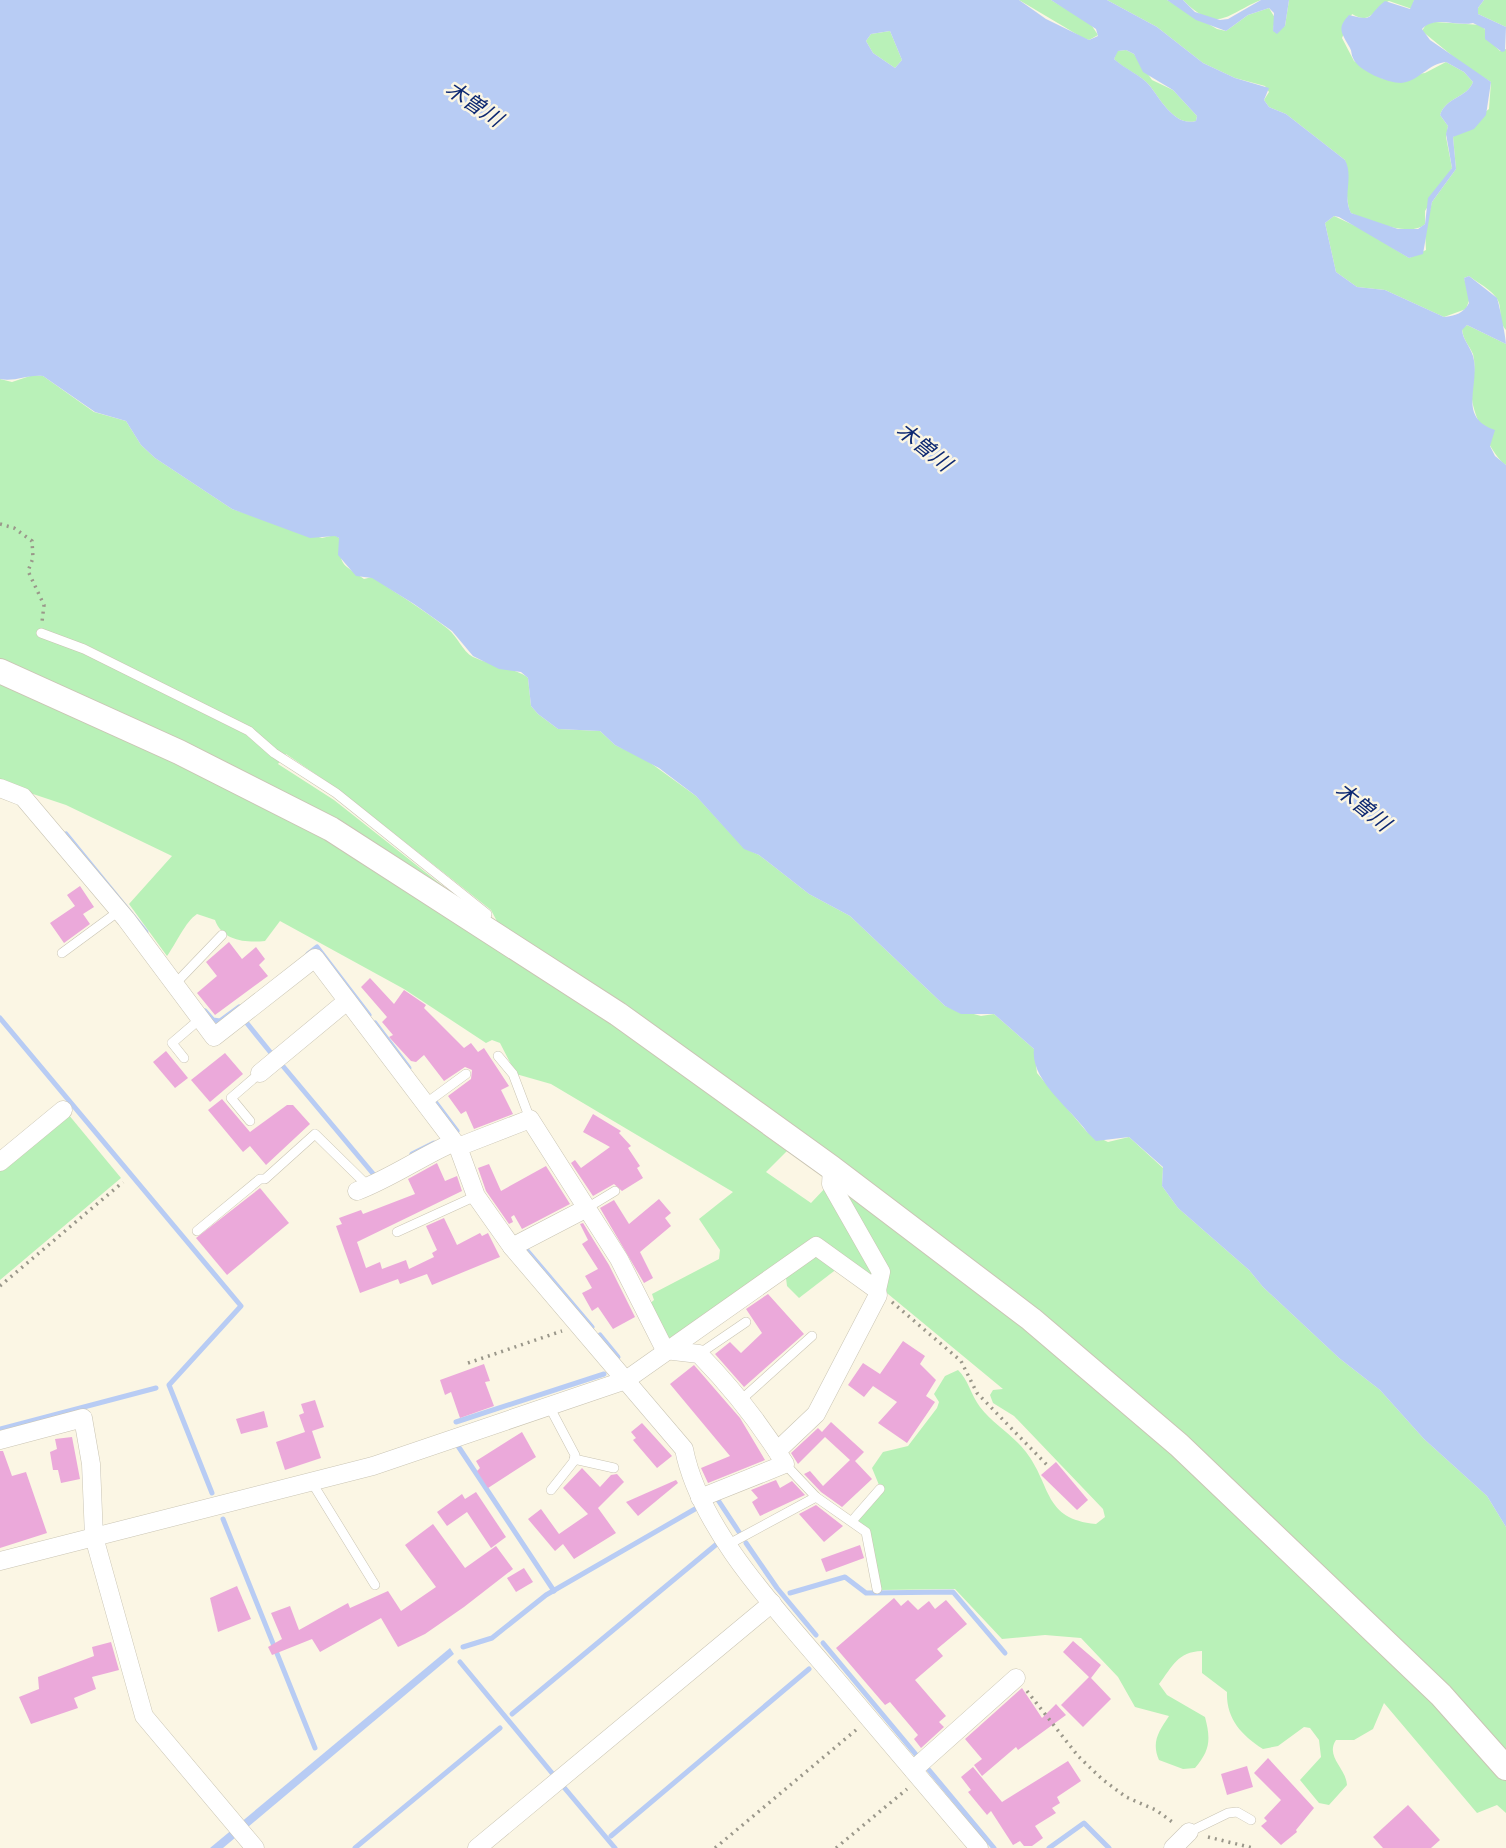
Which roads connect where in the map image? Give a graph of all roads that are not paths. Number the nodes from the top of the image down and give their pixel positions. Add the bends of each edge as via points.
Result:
1 (41, 633) road end
2 (0, 671) edge
3 (0, 788) edge
4 (120, 911) junction
5 (483, 926) junction
6 (222, 935) dead end
7 (62, 953) dead end
8 (175, 984) junction
9 (347, 1001) junction
10 (200, 1019) junction
11 (498, 1056) dead end
12 (184, 1058) dead end
13 (260, 1073) joint
14 (466, 1074) dead end
15 (424, 1105) junction
16 (63, 1110) dead end
17 (530, 1119) junction
18 (250, 1121) dead end
19 (455, 1145) junction
20 (0, 1162) edge
21 (832, 1168) junction
22 (363, 1189) joint
23 (615, 1191) dead end
24 (476, 1196) junction
25 (587, 1208) junction
26 (197, 1231) dead end
27 (397, 1232) dead end
28 (512, 1247) junction
29 (877, 1290) junction
30 (746, 1322) dead end
31 (812, 1336) dead end
32 (665, 1350) junction
33 (699, 1354) junction
34 (626, 1380) junction
35 (742, 1399) junction
36 (549, 1406) junction
37 (0, 1440) edge
38 (781, 1457) junction
39 (574, 1459) junction
40 (614, 1468) dead end
41 (312, 1481) junction
42 (880, 1489) dead end
43 (551, 1490) dead end
44 (816, 1497) junction
45 (700, 1498) junction
46 (852, 1521) junction
47 (94, 1537) junction
48 (729, 1544) junction
49 (0, 1561) edge
50 (375, 1585) dead end
51 (877, 1589) dead end
52 (772, 1603) junction
53 (1016, 1678) road end
54 (1506, 1768) edge
55 (916, 1774) junction
56 (1251, 1820) dead end
57 (1189, 1832) joint
58 (245, 1836) edge
59 (477, 1848) edge
60 (979, 1848) edge
61 (1173, 1848) edge

1 - 5 lane via 84,649 249,731 336,793 487,914
2 - 5 street via 179,752 331,830
3 - 4 street via 23,797
4 - 7 lane
4 - 8 street
5 - 21 street via 618,1014
6 - 8 lane
8 - 10 street
9 - 10 street via 315,958 214,1037
9 - 13 street
9 - 15 street
10 - 12 lane via 172,1043
11 - 17 lane via 513,1074
13 - 18 lane via 231,1098
14 - 15 lane
15 - 19 street
16 - 20 street
17 - 19 street
17 - 25 street
19 - 22 street
19 - 24 street
21 - 29 street via 831,1184 881,1272
21 - 54 street via 1031,1319 1179,1445 1441,1695
22 - 26 lane via 315,1135
23 - 25 lane
24 - 27 lane
24 - 28 street
25 - 28 street
25 - 32 street
28 - 34 street
29 - 32 street via 816,1246
29 - 38 street via 816,1414
30 - 33 lane
31 - 35 lane
32 - 33 street
32 - 34 street
33 - 35 street
34 - 36 street
34 - 45 street via 684,1449 689,1477
35 - 38 street
36 - 39 lane
36 - 41 street via 373,1466
37 - 47 street via 83,1418 91,1464
38 - 44 lane
38 - 45 street via 768,1473
39 - 40 lane
39 - 43 lane
41 - 47 street
41 - 50 lane
42 - 46 lane
44 - 46 lane
44 - 48 lane
45 - 48 street
46 - 51 lane via 868,1536
47 - 49 street
47 - 58 street via 144,1716
48 - 52 street
52 - 55 street
52 - 59 street
53 - 55 street
55 - 60 street
56 - 57 lane via 1237,1812 1228,1813
57 - 61 street

